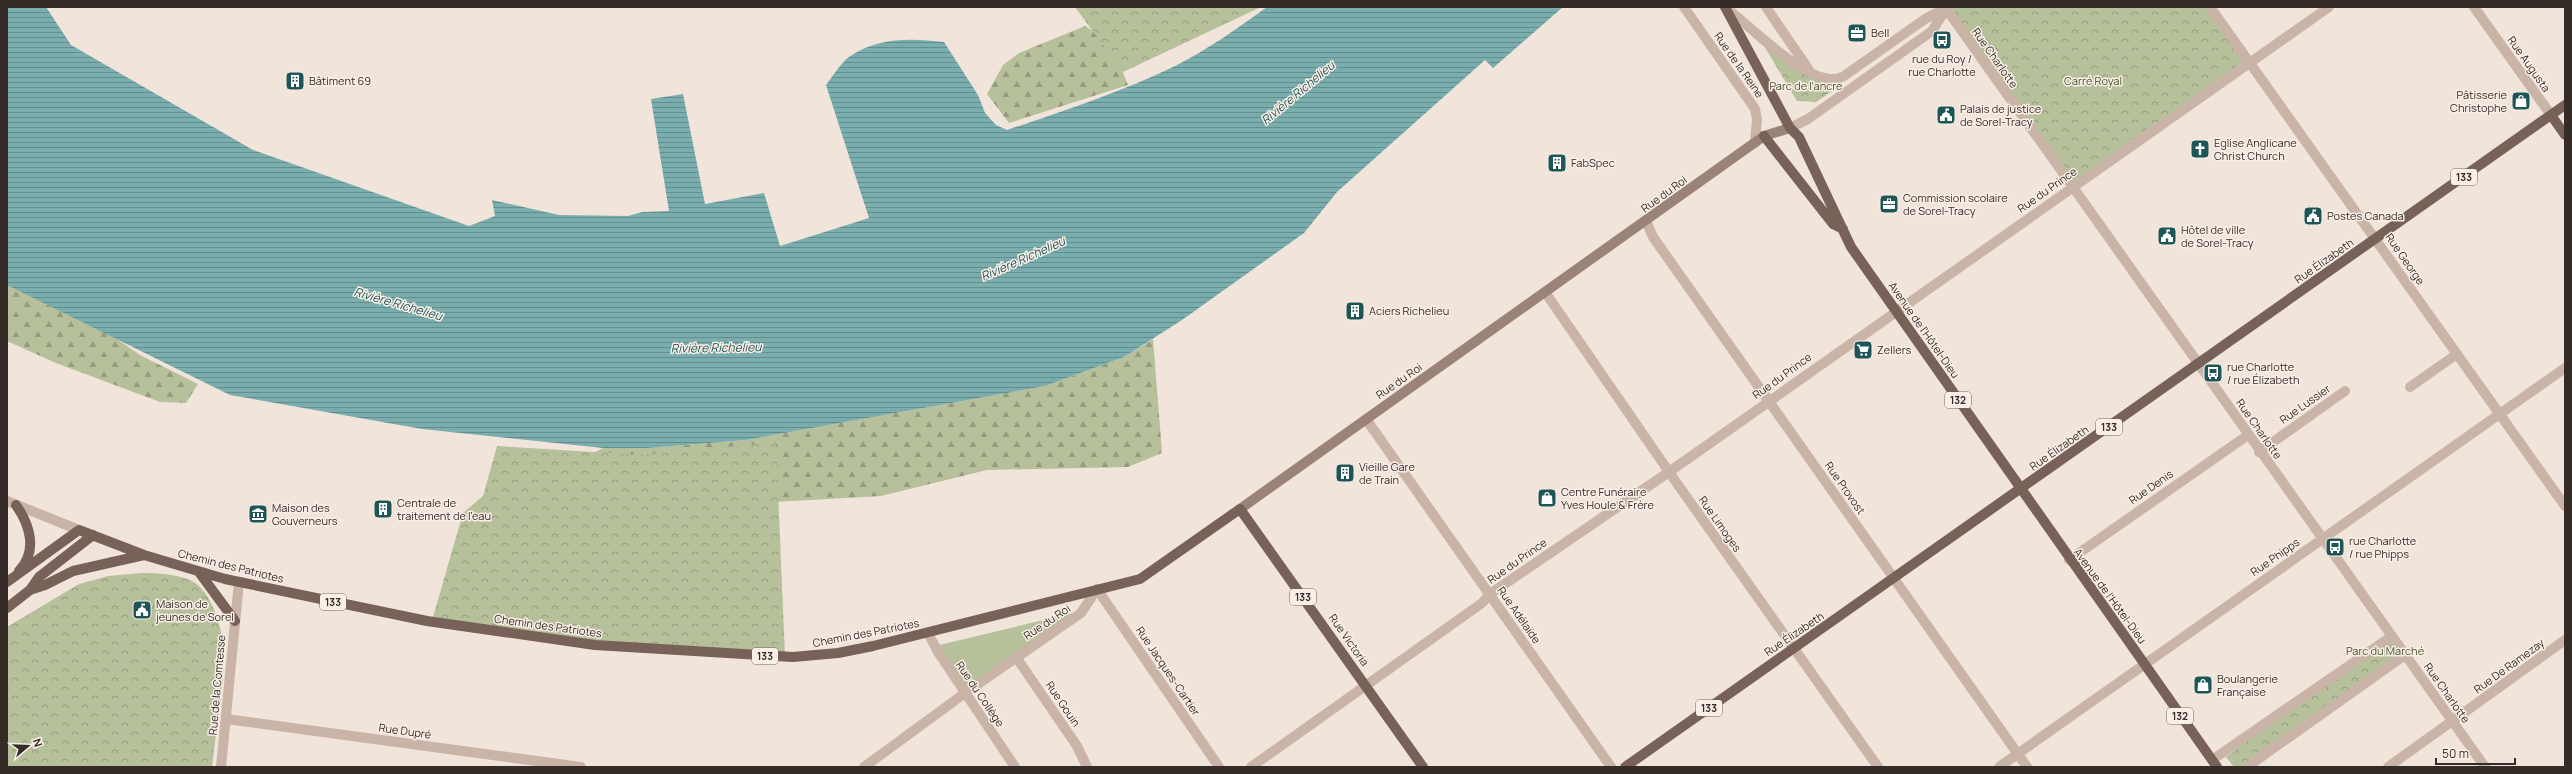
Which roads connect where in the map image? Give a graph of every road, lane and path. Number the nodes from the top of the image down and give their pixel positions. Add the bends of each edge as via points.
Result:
1 (1684, 7) edge
2 (1725, 7) edge
3 (1766, 7) edge
4 (2210, 7) edge
5 (2329, 7) edge
6 (2474, 7) edge
7 (1946, 8) edge
8 (2250, 63) junction
9 (1809, 70) junction
10 (2565, 106) edge
11 (2551, 115) junction
12 (1790, 128) junction
13 (2565, 135) edge
14 (1764, 136) junction
15 (1755, 143) junction
16 (2072, 188) junction
17 (1646, 221) junction
18 (1843, 229) junction
19 (2376, 239) junction
20 (1545, 292) junction
21 (1895, 310) junction
22 (2457, 354) junction
23 (2198, 364) junction
24 (2565, 368) edge
25 (2410, 387) dead end
26 (2345, 390) dead end
27 (1769, 401) junction
28 (2499, 414) junction
29 (1366, 419) junction
30 (2248, 435) junction
31 (2259, 452) junction
32 (1669, 472) junction
33 (2020, 490) junction
34 (12, 503) edge
35 (2565, 506) edge
36 (1240, 509) junction
37 (80, 530) junction
38 (92, 535) junction
39 (2322, 538) junction
40 (144, 555) junction
41 (2069, 560) junction
42 (199, 572) junction
43 (1894, 579) junction
44 (9, 581) edge
45 (239, 582) junction
46 (30, 590) junction
47 (1097, 590) junction
48 (1490, 594) junction
49 (7, 608) edge
50 (235, 621) junction
51 (928, 633) junction
52 (2392, 636) junction
53 (2565, 640) edge
54 (1794, 649) junction
55 (2405, 655) junction
56 (1016, 657) junction
57 (2144, 664) junction
58 (1366, 686) junction
59 (965, 693) junction
60 (226, 719) junction
61 (2452, 722) junction
62 (2018, 753) junction
63 (2214, 763) edge
64 (221, 767) edge
65 (581, 767) edge
66 (864, 767) edge
67 (1015, 767) edge
68 (1087, 767) edge
69 (1219, 767) edge
70 (1251, 767) edge
71 (1423, 767) edge
72 (1611, 767) edge
73 (1625, 767) edge
74 (1878, 767) edge
75 (1999, 767) edge
76 (2027, 767) edge
77 (2247, 767) edge
78 (2388, 767) edge
79 (2484, 767) edge

1 - 15 street, Rue de la Reine via 1755,109
2 - 9 street via 1790,60
2 - 12 main road, Avenue de l'Hôtel-Dieu / 132
3 - 9 street
4 - 8 street, Rue George
5 - 8 street, Rue du Prince
6 - 11 street, Rue Augusta
7 - 9 street via 1925,19 1841,78 1826,80
7 - 12 street, Rue du Roi via 1932,31 1808,119
7 - 16 street, Rue Charlotte
8 - 16 street, Rue du Prince
8 - 19 street, Rue George
10 - 11 main road, Rue Élizabeth / 133
11 - 13 main road, Rue Augusta
11 - 19 main road, Rue Élizabeth / 133
12 - 14 main road, Rue du Roi
12 - 18 main road, Avenue de l'Hôtel-Dieu / 132 via 1799,137
14 - 15 main road, Rue du Roi
14 - 18 main road via 1833,224
15 - 17 main road, Rue du Roi
16 - 21 street, Rue du Prince
16 - 23 street, Rue Charlotte
17 - 20 main road, Rue du Roi
17 - 27 street, Rue Provost via 1651,233
18 - 21 main road, Avenue de l'Hôtel-Dieu / 132 via 1851,247
19 - 22 street, Rue George
19 - 23 main road, Rue Élizabeth / 133
20 - 29 main road, Rue du Roi
20 - 32 street, Rue Limoges
21 - 27 street, Rue du Prince
21 - 33 main road, Avenue de l'Hôtel-Dieu / 132
22 - 25 street
22 - 28 street, Rue George
23 - 30 street, Rue Charlotte
23 - 33 main road, Rue Élizabeth / 133
24 - 28 street, Rue Phipps
26 - 31 street, Rue Lussier
27 - 32 street, Rue du Prince
27 - 43 street, Rue Provost
28 - 35 street, Rue George
28 - 39 street, Rue Phipps
29 - 36 main road, Rue du Roi
29 - 48 street, Rue Adélaïde
30 - 31 street, Rue Charlotte
30 - 41 street, Rue Denis
31 - 39 street, Rue Charlotte
32 - 48 street, Rue du Prince
32 - 54 street, Rue Limoges
33 - 41 main road, Avenue de l'Hôtel-Dieu / 132
33 - 43 main road, Rue Élizabeth / 133
34 - 37 street, Chemin des Patriotes
34 - 44 main road via 24,518 30,542 24,566
36 - 47 main road, Rue du Roi / 133 via 1140,579
36 - 58 main road, Rue Victoria / 133
37 - 38 main road, Chemin des Patriotes / 133
37 - 44 main road
38 - 40 main road, Chemin des Patriotes / 133
38 - 46 main road via 38,577
39 - 52 street, Rue Charlotte
39 - 57 street, Rue Phipps
40 - 42 main road, Chemin des Patriotes / 133
40 - 46 main road, 133 via 73,571
41 - 57 main road, Avenue de l'Hôtel-Dieu / 132
42 - 45 main road, Chemin des Patriotes / 133
42 - 50 main road
43 - 54 main road, Rue Élizabeth / 133
43 - 62 street, Rue Provost
45 - 50 street, Rue de la Comtesse
45 - 51 main road, Chemin des Patriotes / 133 via 427,621 595,645 793,657 838,653
46 - 49 main road, 133
47 - 51 main road, Chemin des Patriotes / 133
47 - 56 street, Rue du Roi via 1081,613
47 - 69 street, Rue Jacques-Cartier
48 - 58 street, Rue du Prince via 1482,603
48 - 72 street, Rue Adélaïde
50 - 60 street, Rue de la Comtesse
51 - 59 street, Rue du Collège
52 - 55 street, Rue Charlotte
52 - 63 street
53 - 61 street, Rue De Ramezay
54 - 73 main road, Rue Élizabeth / 133
54 - 74 street, Rue Limoges
55 - 61 street, Rue Charlotte
55 - 77 street
56 - 59 street, Rue du Roi
56 - 68 street, Rue Gouin via 1077,746
57 - 62 street, Rue Phipps
57 - 63 main road, Avenue de l'Hôtel-Dieu / 132
58 - 70 street, Rue du Prince
58 - 71 main road, Rue Victoria / 133
59 - 66 street, Rue du Roi
59 - 67 street, Rue du Collège
60 - 64 street, Rue de la Comtesse
60 - 65 street, Rue Dupré
61 - 78 street, Rue De Ramezay
61 - 79 street, Rue Charlotte
62 - 75 street, Rue Phipps
62 - 76 street, Rue Provost

